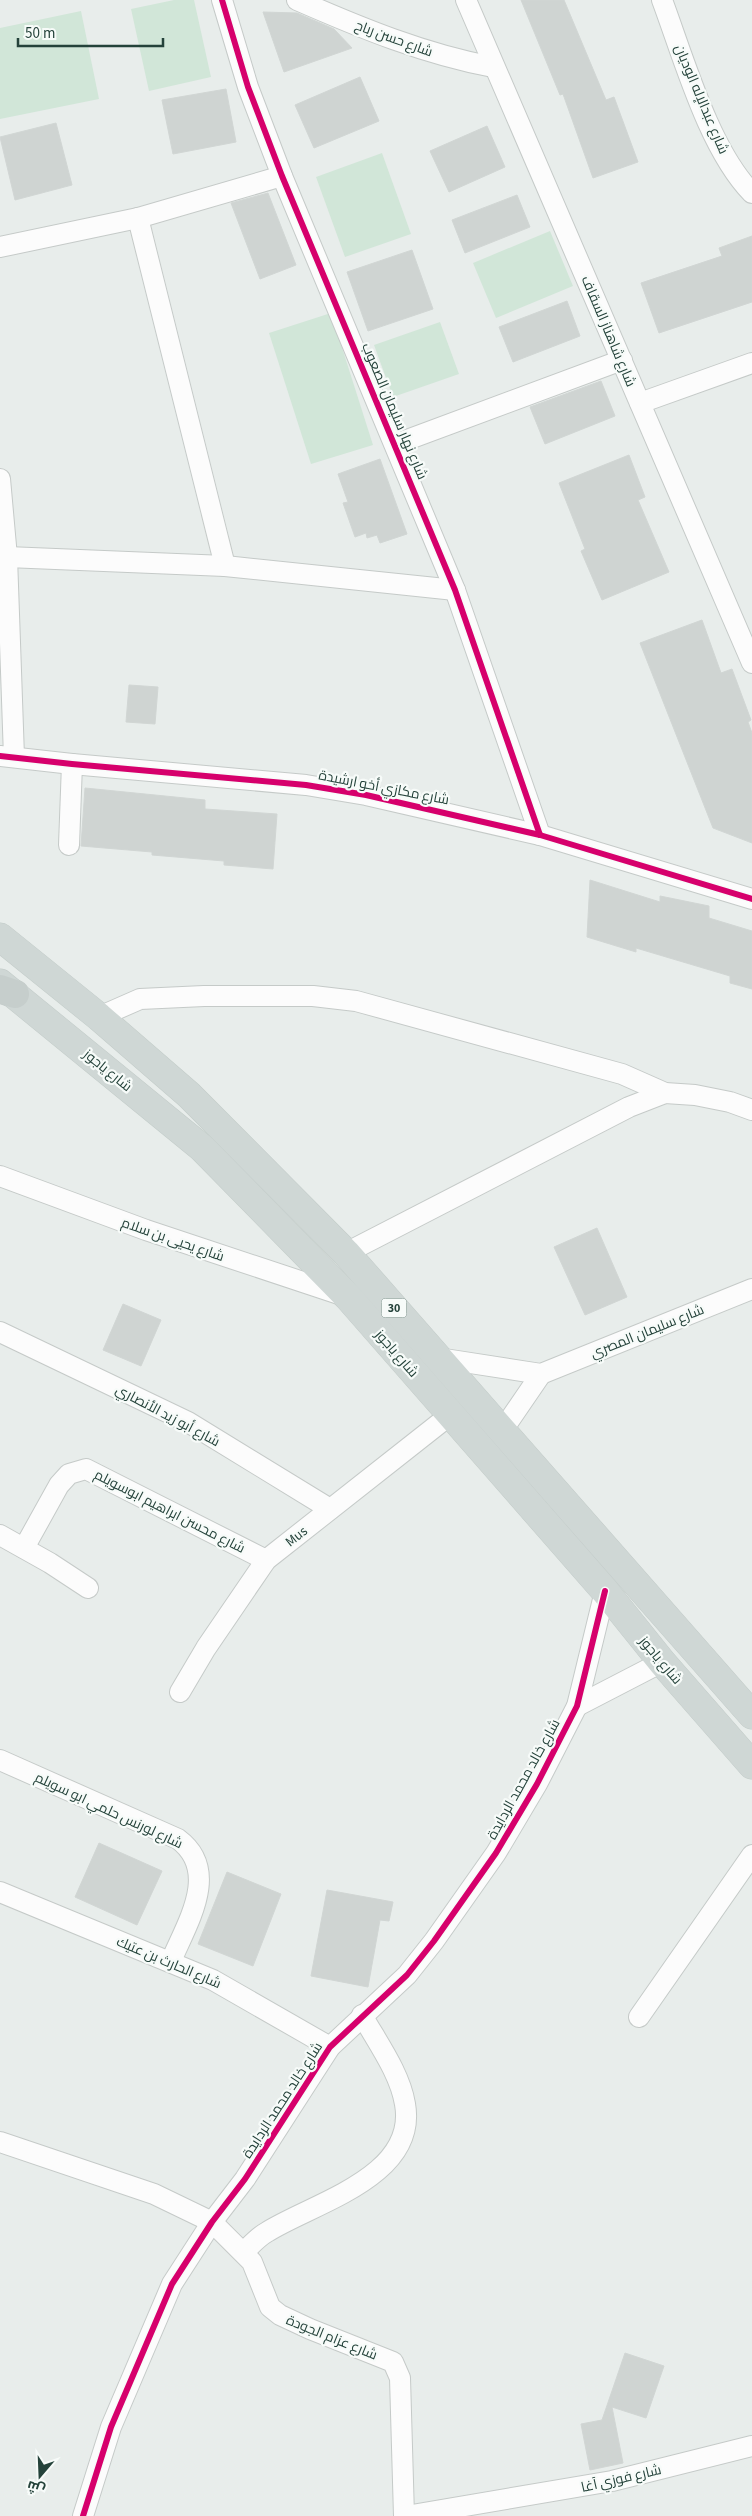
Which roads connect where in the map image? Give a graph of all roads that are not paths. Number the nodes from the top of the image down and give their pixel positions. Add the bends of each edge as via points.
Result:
1 (222, 0) edge
2 (298, 0) edge
3 (466, 0) edge
4 (662, 0) edge
5 (493, 67) junction
6 (282, 176) junction
7 (752, 193) edge
8 (138, 218) junction
9 (0, 247) edge
10 (622, 360) junction
11 (752, 363) edge
12 (640, 403) junction
13 (396, 444) junction
14 (0, 479) edge
15 (7, 557) junction
16 (226, 566) junction
17 (455, 590) junction
18 (752, 663) edge
19 (7, 757) edge
20 (72, 764) junction
21 (540, 835) junction
22 (69, 845) dead end
23 (752, 900) edge
24 (0, 937) edge
25 (5, 988) edge
26 (99, 1016) junction
27 (665, 1093) junction
28 (752, 1110) edge
29 (0, 1176) edge
30 (346, 1253) junction
31 (752, 1289) edge
32 (348, 1297) junction
33 (0, 1332) edge
34 (438, 1358) junction
35 (542, 1374) junction
36 (450, 1415) junction
37 (502, 1431) junction
38 (330, 1509) junction
39 (0, 1535) edge
40 (24, 1548) junction
41 (266, 1560) junction
42 (88, 1588) dead end
43 (605, 1591) junction
44 (662, 1662) junction
45 (180, 1692) dead end
46 (577, 1706) junction
47 (752, 1715) edge
48 (0, 1760) edge
49 (752, 1764) edge
50 (752, 1855) edge
51 (0, 1892) edge
52 (171, 1961) junction
53 (362, 2015) junction
54 (639, 2017) dead end
55 (330, 2047) junction
56 (0, 2142) edge
57 (212, 2222) junction
58 (244, 2252) junction
59 (752, 2446) edge
60 (503, 2508) edge
61 (83, 2516) edge
62 (405, 2516) edge

1 - 6 street, شارع نهار سليمان الصعوب via 248,88
2 - 5 street, شارع حسن رباح via 407,44
3 - 5 street, شارع شاهناز السقاف
4 - 7 street, شارع عبدالإله الوديان via 706,115 732,169
5 - 10 street, شارع شاهناز السقاف
6 - 8 street
6 - 13 street, شارع نهار سليمان الصعوب
8 - 9 street
8 - 16 street
10 - 12 street, شارع شاهناز السقاف
10 - 13 street
11 - 12 street
12 - 18 street, شارع شاهناز السقاف
13 - 17 street, شارع نهار سليمان الصعوب
14 - 15 street
15 - 16 street
15 - 19 street
16 - 17 street
17 - 21 street, شارع نهار سليمان الصعوب
19 - 20 street, شارع مكازي أخو ارشيدة
20 - 21 street, شارع مكازي أخو ارشيدة via 306,785 431,808
20 - 22 street
21 - 23 street, شارع مكازي أخو ارشيدة
24 - 26 main road, شارع ياجوز / 30
25 - 32 main road, شارع ياجوز / 30 via 202,1148
26 - 27 street via 140,999 313,996 356,1001 622,1074
26 - 30 main road, شارع ياجوز / 30 via 189,1095
27 - 28 street via 695,1095
27 - 30 street via 629,1107
29 - 32 street, شارع يحيى بن سلام via 146,1230
30 - 34 main road, شارع ياجوز / 30
31 - 35 street, شارع سليمان المصري
32 - 36 main road, شارع ياجوز / 30
33 - 38 street, شارع أبو زيد الأنصاري via 188,1422
34 - 35 street
34 - 37 main road, شارع ياجوز / 30
35 - 37 street
36 - 38 street, Mus
36 - 43 main road, شارع ياجوز / 30
37 - 47 main road, شارع ياجوز / 30
38 - 41 street, Mus
39 - 40 street
40 - 41 street, شارع محسن ابراهيم ابوسويلم via 60,1485 69,1474 86,1469
40 - 42 street
41 - 45 street, Mus
43 - 44 main road, شارع ياجوز / 30
43 - 46 street, شارع خالد محمد الردايدة
44 - 46 street
44 - 49 main road, شارع ياجوز / 30
46 - 53 street, شارع خالد محمد الردايدة via 517,1818 467,1896 407,1975
48 - 52 street, شارع لورنس حلمي ابو سويلم via 178,1839 188,1847 199,1869 198,1897
50 - 54 street
51 - 52 street, شارع الحارث بن عتيك
52 - 55 street, شارع الحارث بن عتيك via 247,1997
53 - 55 street, شارع خالد محمد الردايدة
53 - 58 street via 400,2086 406,2122 400,2142 374,2174 265,2233
55 - 57 street, شارع خالد محمد الردايدة via 245,2180
56 - 57 street, شارع عزام الجودة via 154,2194
57 - 58 street, شارع عزام الجودة
57 - 61 street, شارع خالد محمد الردايدة via 172,2284 111,2427
58 - 62 street, شارع عزام الجودة via 252,2262 270,2308 396,2364 400,2378
59 - 60 street, شارع فوزي آغا
60 - 62 street, شارع فوزي آغا

